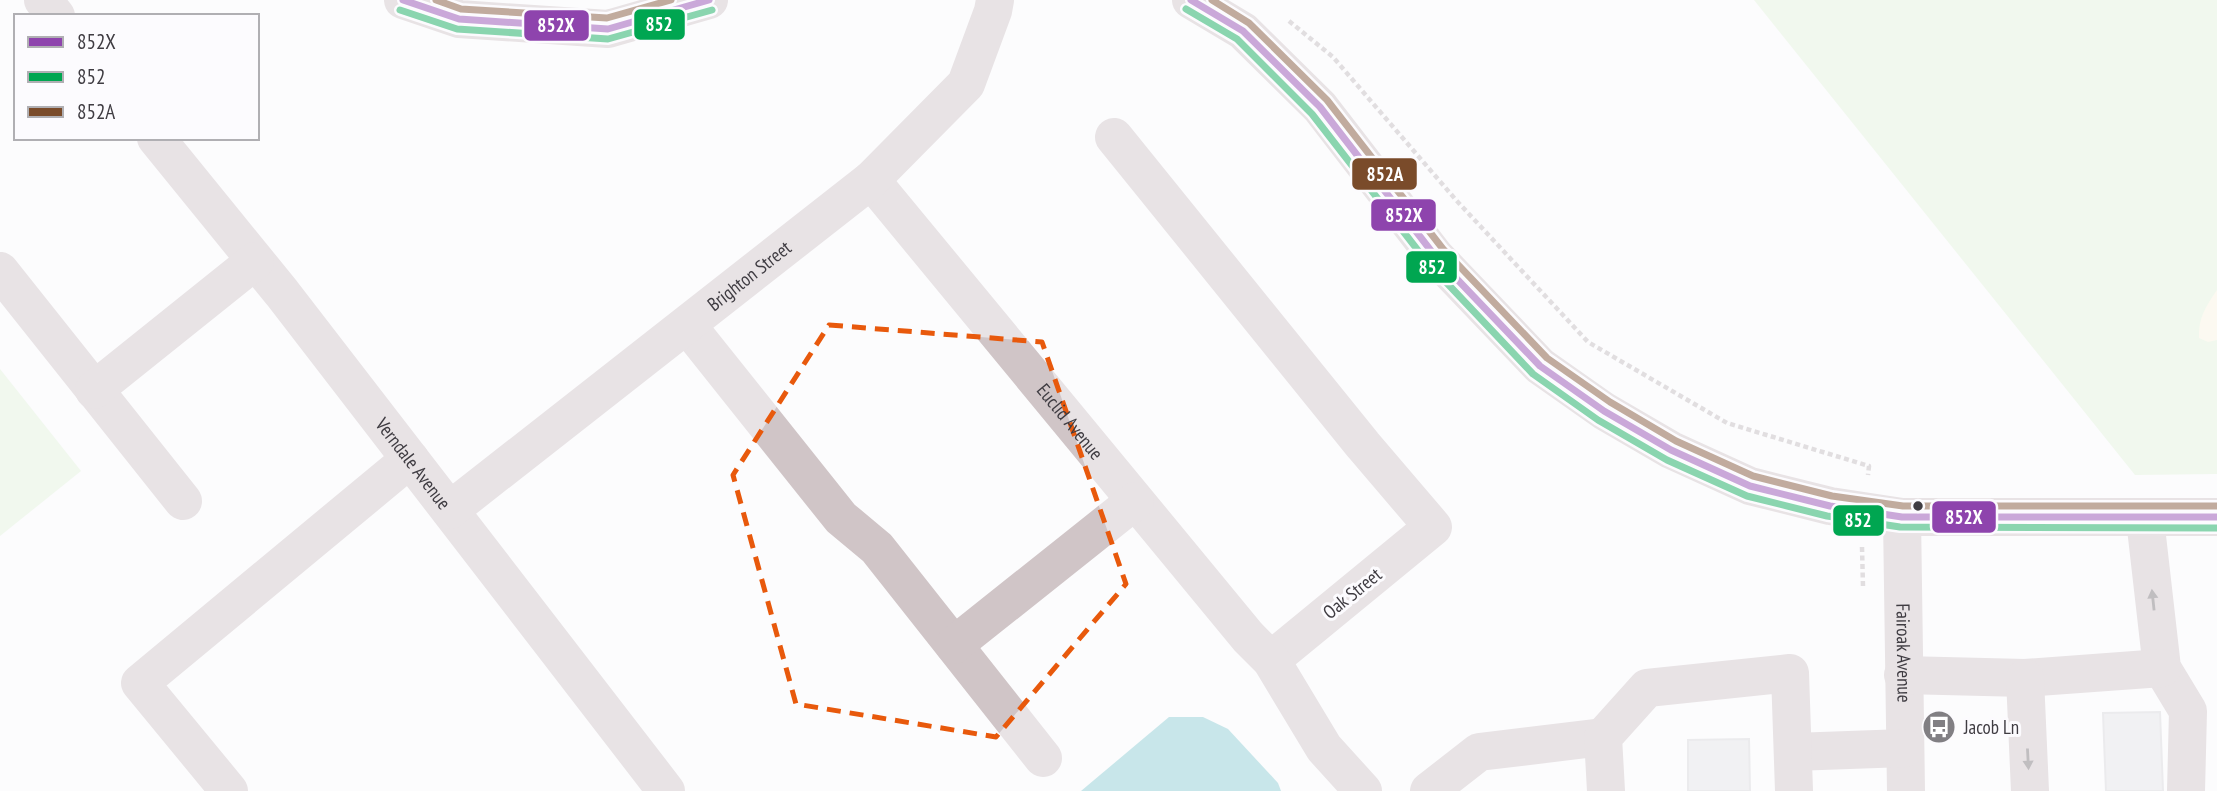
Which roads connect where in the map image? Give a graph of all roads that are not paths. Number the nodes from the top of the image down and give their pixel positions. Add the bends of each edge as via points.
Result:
1 (43, 0) edge
2 (403, 0) edge
3 (709, 0) edge
4 (995, 0) edge
5 (1191, 0) edge
6 (54, 14) edge
7 (1114, 137) dead end
8 (158, 140) edge
9 (871, 180) junction
10 (255, 261) junction
11 (0, 271) edge
12 (687, 325) junction
13 (94, 390) junction
14 (410, 459) junction
15 (183, 501) dead end
16 (1135, 501) junction
17 (450, 510) junction
18 (1902, 517) junction
19 (2217, 517) edge
20 (2145, 519) junction
21 (954, 645) junction
22 (1271, 660) junction
23 (2162, 668) junction
24 (1903, 675) junction
25 (2025, 678) junction
26 (1603, 737) junction
27 (1905, 747) junction
28 (1793, 752) junction
29 (1043, 758) dead end
30 (229, 791) edge
31 (666, 791) edge
32 (1363, 791) edge
33 (1429, 791) edge
34 (1606, 791) edge
35 (1794, 791) edge
36 (1906, 791) edge
37 (2030, 791) edge
38 (2186, 791) edge

1 - 6 street
2 - 3 street via 459,19 608,29
4 - 9 street, Brighton Street via 966,84
5 - 18 street via 1243,31 1320,107 1435,256 1540,366 1660,443 1750,486 1830,506
7 - 22 street, Oak Street via 1433,527
8 - 10 street, Verndale Avenue
9 - 12 street, Brighton Street
9 - 16 street, Euclid Avenue
10 - 13 street
10 - 14 street, Verndale Avenue
11 - 13 street
12 - 17 street, Brighton Street
12 - 21 street via 841,518 877,548
13 - 15 street
14 - 17 street, Verndale Avenue
14 - 30 street via 140,683
16 - 21 street
16 - 22 street, Euclid Avenue
17 - 31 street, Verndale Avenue
18 - 20 street
18 - 24 street, Fairoak Avenue
19 - 20 street
23 -> 20 street
21 - 29 street
22 - 32 street, Euclid Avenue via 1324,748
23 - 25 street
23 - 38 street via 2188,711
24 - 25 street
24 - 27 street, Fairoak Avenue
25 -> 37 street
26 - 28 street via 1647,688 1790,673
26 - 33 street via 1479,752
26 - 34 street
27 - 28 street
27 - 36 street, Fairoak Avenue
28 - 35 street

